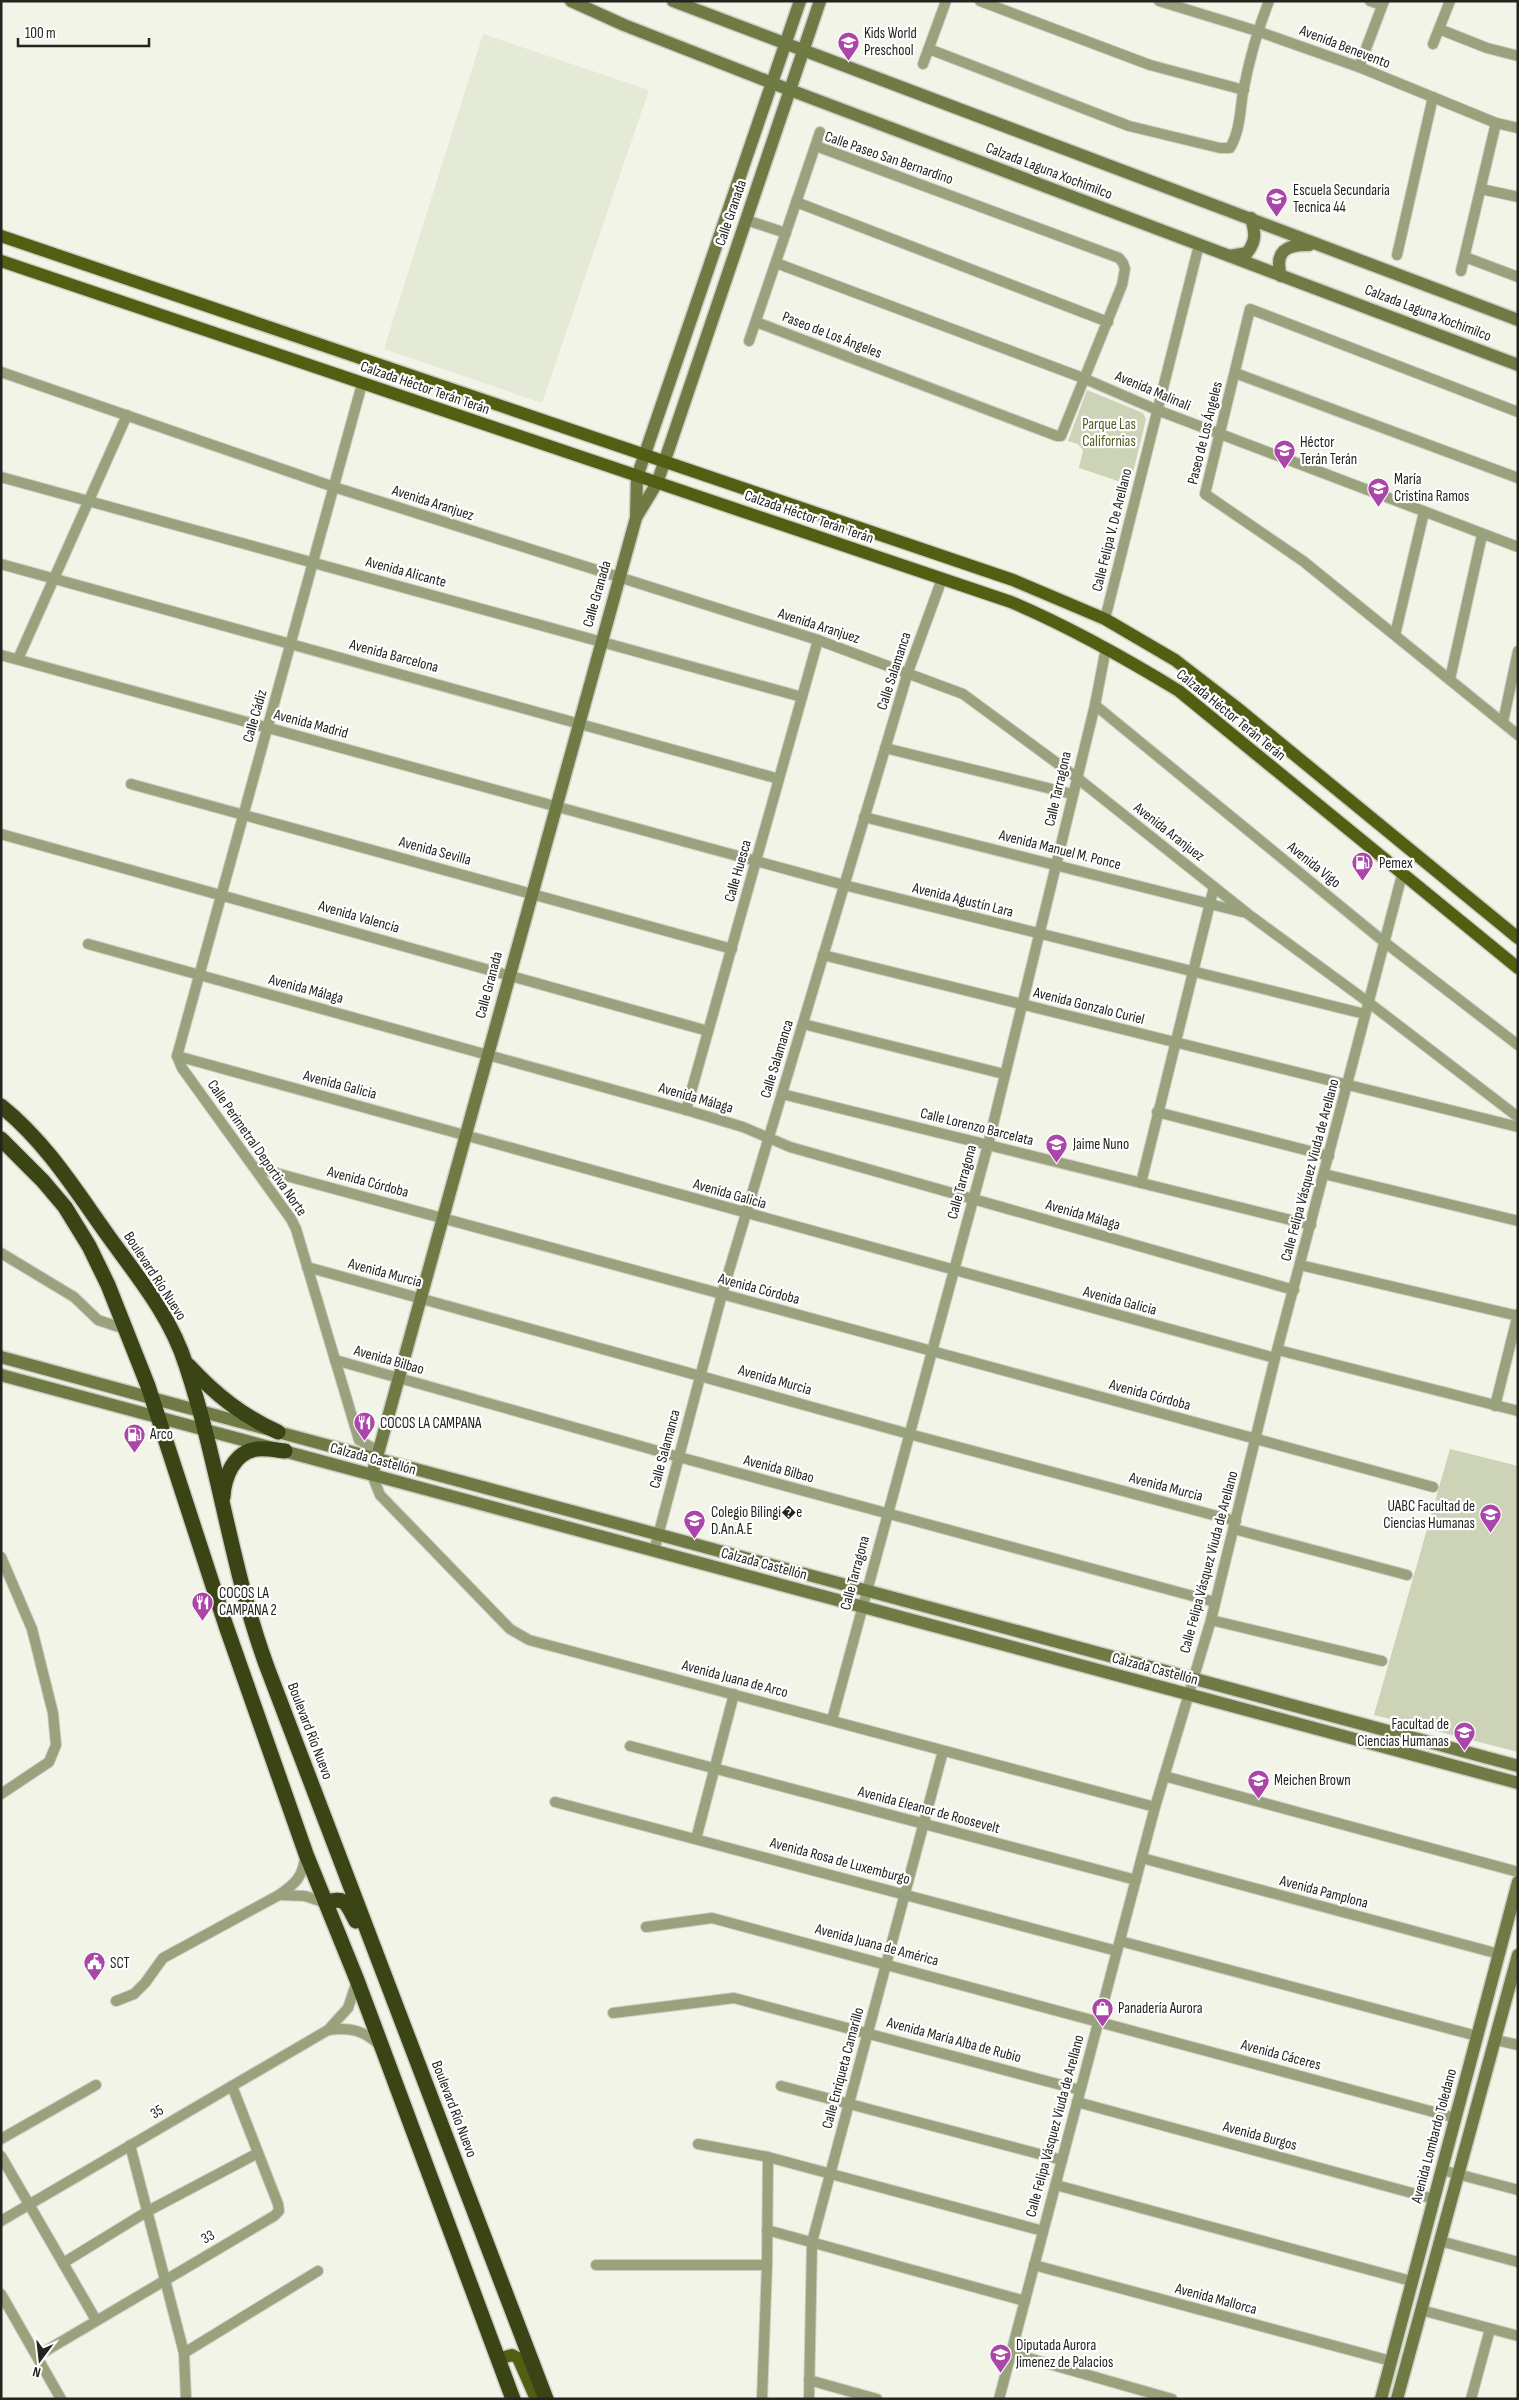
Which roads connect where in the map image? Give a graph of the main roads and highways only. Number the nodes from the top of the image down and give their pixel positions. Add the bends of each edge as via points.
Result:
1 (571, 1) edge
2 (674, 1) edge
3 (800, 1) edge
4 (820, 1) edge
5 (785, 43) junction
6 (804, 49) junction
7 (771, 82) junction
8 (790, 90) junction
9 (1251, 218) junction
10 (1, 236) edge
11 (1319, 245) junction
12 (1230, 256) junction
13 (1, 261) edge
14 (1280, 276) junction
15 (1518, 320) edge
16 (1518, 365) edge
17 (644, 456) junction
18 (664, 463) junction
19 (637, 477) junction
20 (657, 484) junction
21 (636, 518) junction
22 (1518, 938) edge
23 (1518, 968) edge
24 (1, 1106) edge
25 (1, 1139) edge
26 (1, 1357) edge
27 (186, 1363) junction
28 (1, 1374) edge
29 (152, 1398) junction
30 (199, 1411) junction
31 (158, 1417) junction
32 (204, 1430) junction
33 (278, 1432) junction
34 (284, 1451) junction
35 (377, 1456) junction
36 (372, 1475) junction
37 (222, 1508) junction
38 (1518, 1766) edge
39 (1518, 1783) edge
40 (1518, 1882) edge
41 (326, 1903) junction
42 (370, 1939) junction
43 (1518, 1955) edge
44 (1516, 1970) edge
45 (498, 2359) junction
46 (513, 2399) edge
47 (536, 2399) edge
48 (546, 2399) edge
49 (1381, 2399) edge
50 (1397, 2399) edge

1 - 7 main road, Calzada Laguna Xochimilco
2 - 5 main road, Calzada Laguna Xochimilco
3 - 5 main road, Calle Granada
4 - 6 main road, Calle Granada
5 - 6 main road, Calzada Laguna Xochimilco
5 - 7 main road, Calle Granada
6 - 8 main road, Calle Granada
6 - 9 main road, Calzada Laguna Xochimilco
7 - 8 main road, Calzada Laguna Xochimilco
7 - 17 main road, Calle Granada
8 - 12 main road, Calzada Laguna Xochimilco
8 - 18 main road, Calle Granada
9 - 11 main road, Calzada Laguna Xochimilco
9 - 12 main road via 1254,244 1247,252
10 - 17 main road, Calzada Héctor Terán Terán
11 - 14 main road via 1293,244 1281,253 1277,264
11 - 15 main road, Calzada Laguna Xochimilco
12 - 14 main road, Calzada Laguna Xochimilco
13 - 19 main road, Calzada Héctor Terán Terán
14 - 16 main road, Calzada Laguna Xochimilco
17 - 18 main road, Calzada Héctor Terán Terán
17 - 19 main road, Calle Granada
18 - 20 main road, Calle Granada
18 - 22 main road, Calzada Héctor Terán Terán via 1013,580 1105,619 1175,660 1236,707
19 - 20 main road, Calzada Héctor Terán Terán
19 - 21 main road, Calle Granada
20 - 21 main road, Calle Granada
20 - 23 main road, Calzada Héctor Terán Terán via 1011,602 1106,648 1179,692
21 - 35 main road, Calle Granada
24 - 27 highway, Boulevard Río Nuevo via 22,1123 52,1156 152,1296
25 - 29 highway via 44,1181 90,1246
26 - 29 main road, Calzada Castellón
27 - 30 highway, Boulevard Río Nuevo
27 - 33 highway via 218,1396
28 - 31 main road, Calzada Castellón
29 - 30 main road, Calzada Castellón
29 - 31 highway
30 - 32 highway, Boulevard Río Nuevo
30 - 33 main road, Calzada Castellón
31 - 32 main road, Calzada Castellón
31 - 41 highway via 232,1643
32 - 34 main road, Calzada Castellón
32 - 37 highway, Boulevard Río Nuevo
33 - 35 main road, Calzada Castellón
34 - 36 main road, Calzada Castellón
34 - 37 highway via 256,1449 234,1463 227,1474
35 - 36 main road, Calle Granada
35 - 38 main road, Calzada Castellón via 658,1535
36 - 39 main road, Calzada Castellón
37 - 42 highway, Boulevard Río Nuevo via 265,1661
40 - 49 main road, Avenida Lombardo Toledano
41 - 42 highway via 336,1899 346,1903
41 - 45 highway
42 - 48 highway, Boulevard Río Nuevo
43 - 44 main road
44 - 50 main road
45 - 46 highway
45 - 47 main road via 512,2355 518,2358

